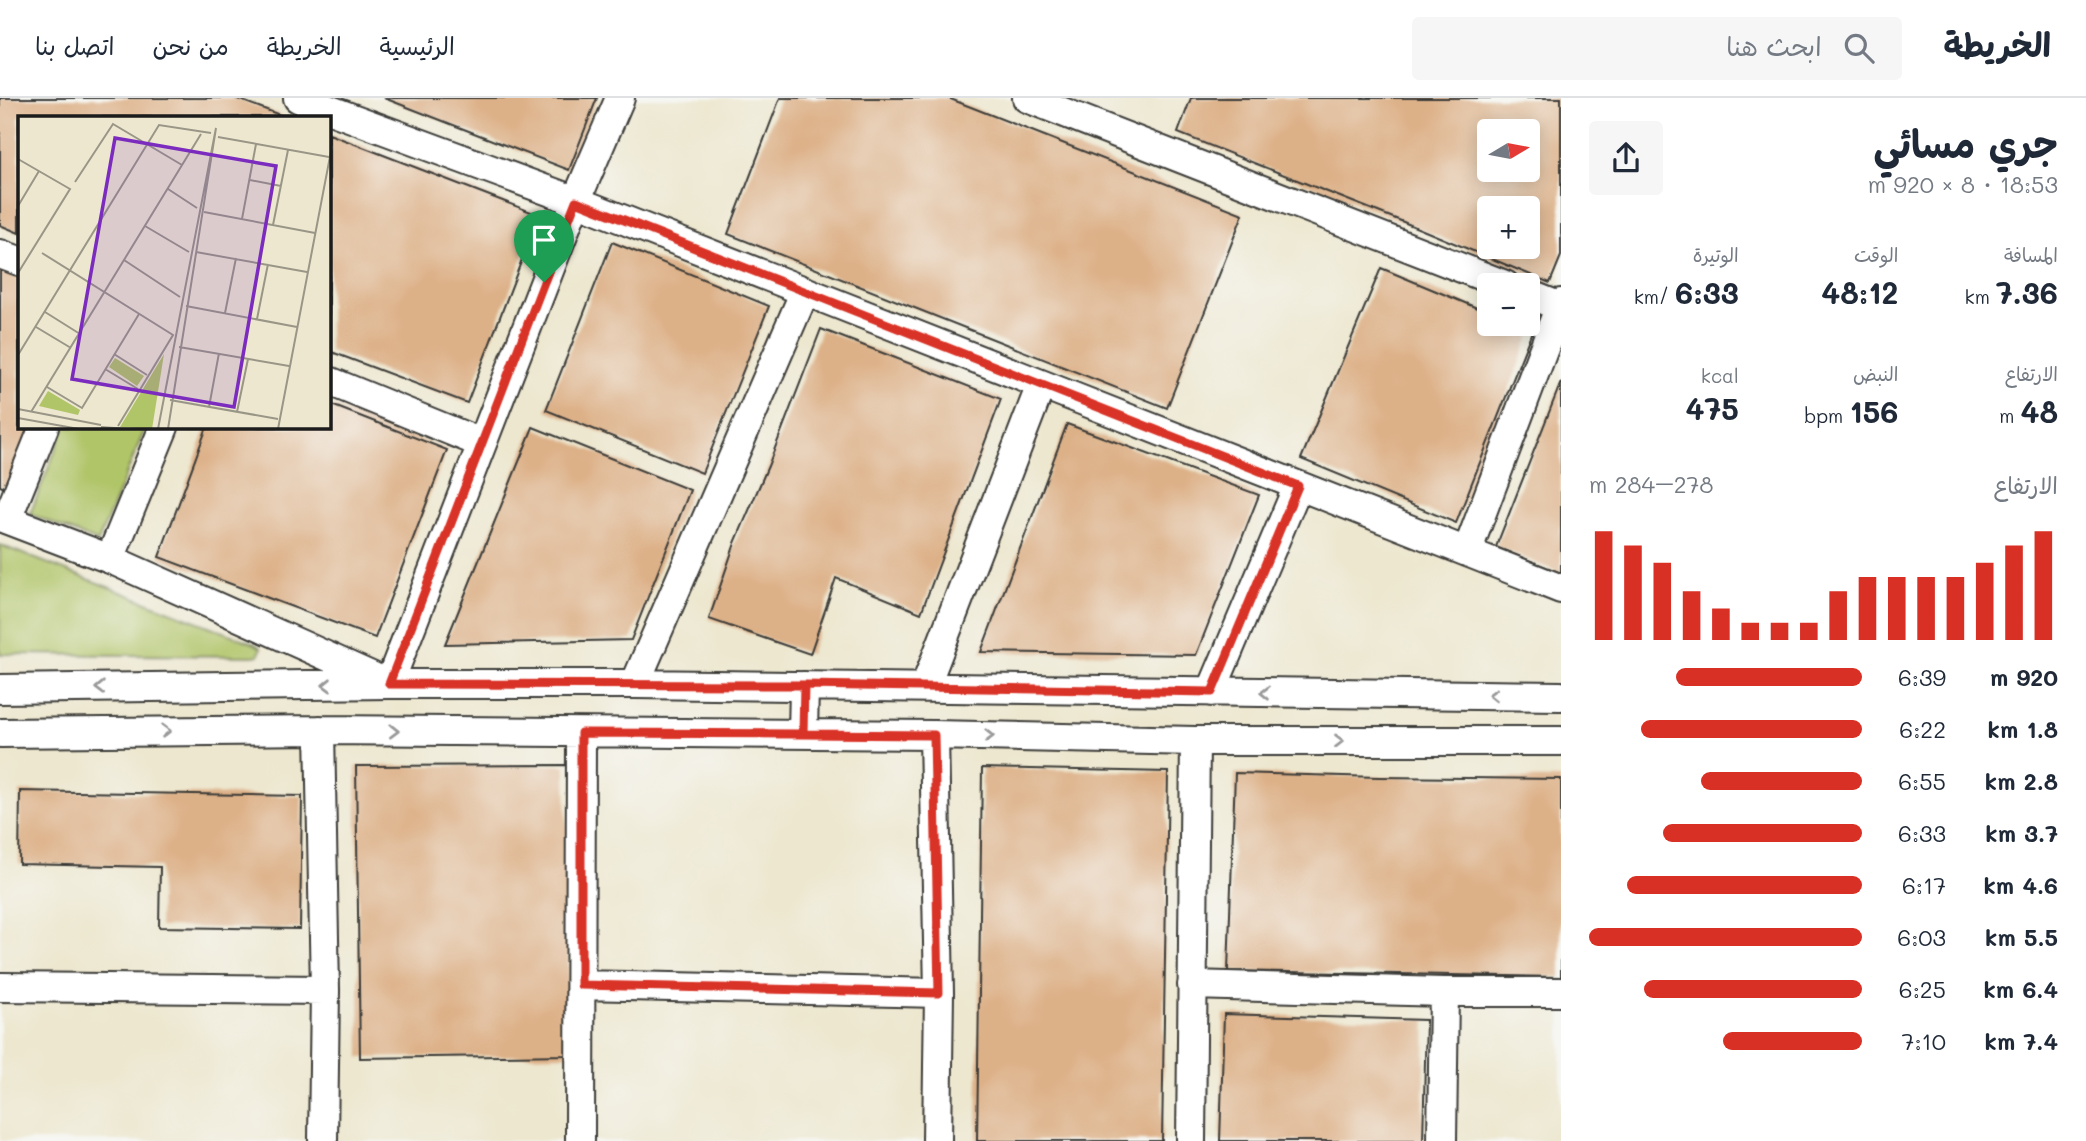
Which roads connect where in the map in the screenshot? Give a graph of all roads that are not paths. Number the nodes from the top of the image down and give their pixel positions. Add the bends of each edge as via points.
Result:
1 (298, 98) edge
2 (620, 98) edge
3 (1027, 98) edge
4 (576, 201) junction
5 (0, 254) edge
6 (18, 261) edge
7 (1477, 274) edge
8 (805, 291) junction
9 (1540, 298) edge
10 (1561, 306) edge
11 (331, 383) edge
12 (1041, 385) junction
13 (43, 429) edge
14 (163, 429) edge
15 (481, 443) junction
16 (1298, 486) junction
17 (3, 518) edge
18 (1466, 552) junction
19 (110, 559) junction
20 (1561, 589) edge
21 (389, 684) junction
22 (635, 684) junction
23 (804, 685) junction
24 (925, 687) junction
25 (0, 689) edge
26 (1212, 692) junction
27 (1561, 696) edge
28 (320, 730) junction
29 (0, 733) edge
30 (581, 733) junction
31 (803, 734) junction
32 (934, 735) junction
33 (1195, 741) junction
34 (1561, 741) edge
35 (581, 985) junction
36 (1192, 985) junction
37 (0, 987) edge
38 (326, 990) junction
39 (1444, 992) junction
40 (1561, 992) edge
41 (939, 993) junction
42 (323, 1141) edge
43 (580, 1141) edge
44 (937, 1141) edge
45 (1191, 1141) edge
46 (1443, 1141) edge

1 - 4 street
2 - 4 street
3 - 7 street
4 - 8 street
4 - 15 street
5 - 6 street
8 - 12 street
8 - 22 street
9 - 10 street
10 - 18 street
11 - 15 street
12 - 16 street
12 - 24 street
13 - 17 street
14 - 19 street
15 - 21 street
16 - 18 street
16 - 26 street
17 - 19 street
18 - 20 street
19 - 21 street
21 - 22 street
21 -> 25 street
22 - 23 street
23 - 24 street
23 - 31 street
24 - 26 street
27 -> 26 street
29 -> 28 street
28 -> 30 street
28 - 38 street
30 - 31 street
30 - 35 street
31 - 32 street
32 -> 33 street
32 - 41 street
33 -> 34 street
33 - 36 street
35 - 41 street
35 - 43 street
36 - 39 street
36 - 45 street
37 - 38 street
38 - 42 street
39 - 40 street
39 - 46 street
41 - 44 street

